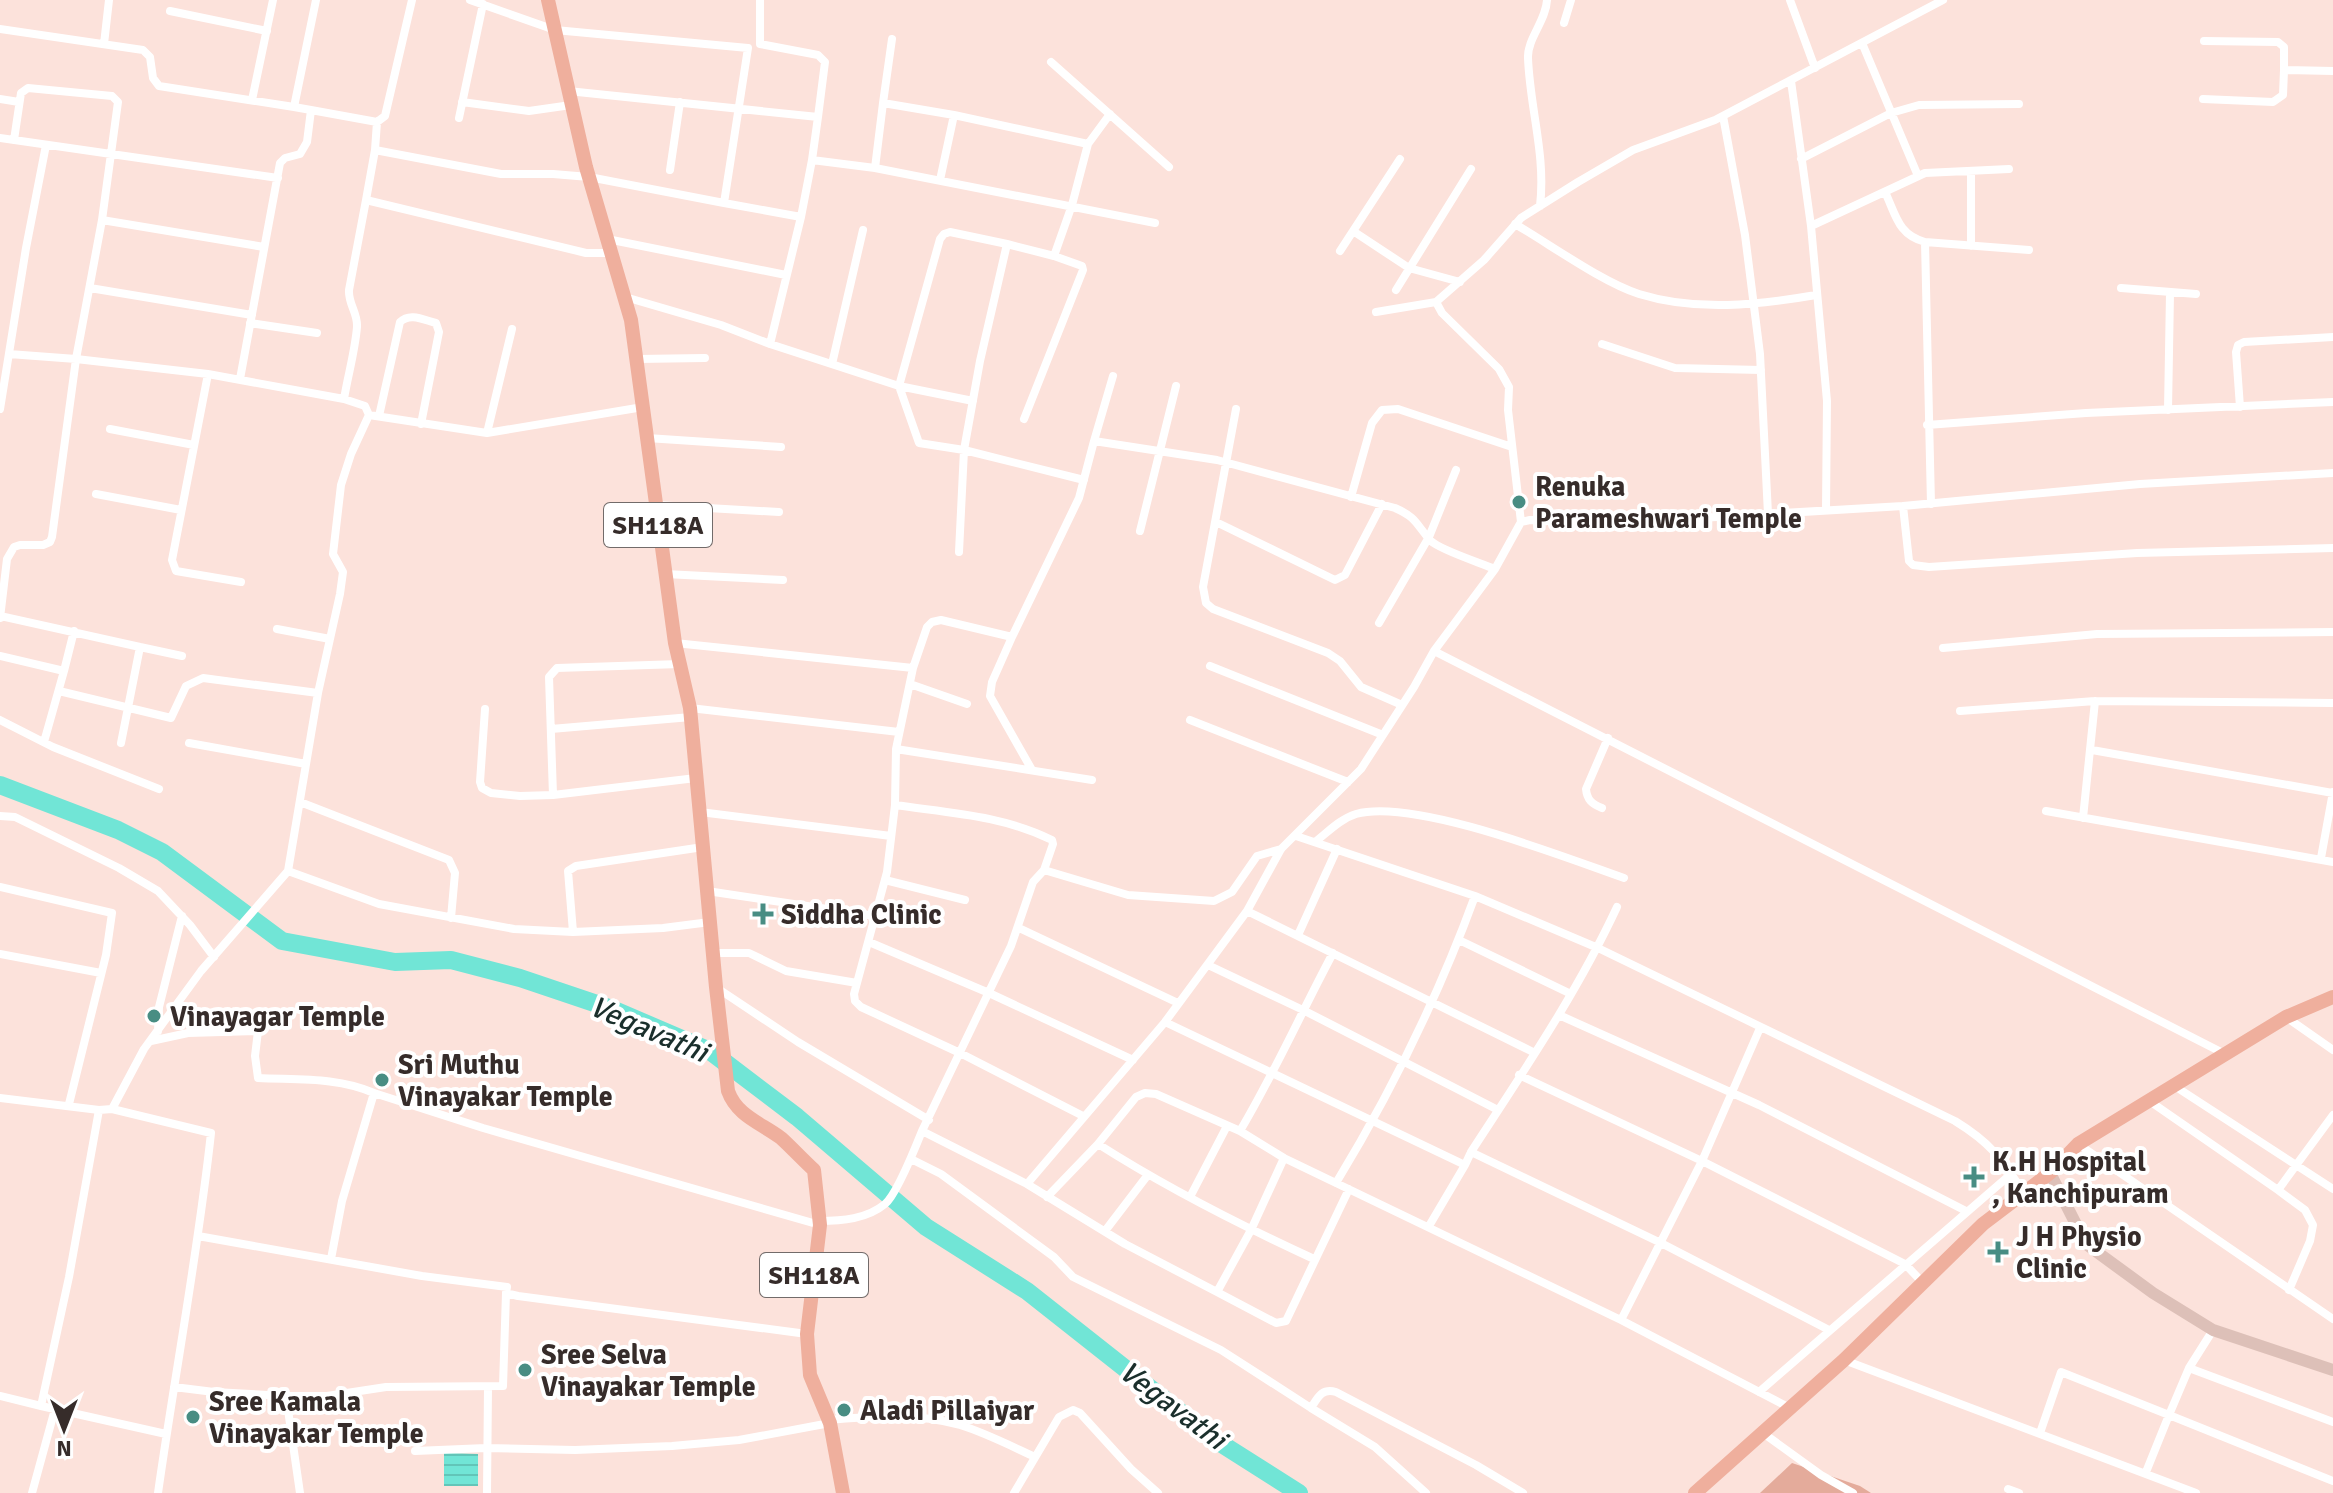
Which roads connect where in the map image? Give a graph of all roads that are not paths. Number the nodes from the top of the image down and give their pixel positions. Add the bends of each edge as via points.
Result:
1 (109, 0) edge
2 (273, 0) edge
3 (316, 0) edge
4 (412, 0) edge
5 (470, 0) edge
6 (760, 0) edge
7 (1547, 0) edge
8 (1571, 0) edge
9 (1790, 0) edge
10 (1941, 1) edge
11 (483, 4) junction
12 (170, 11) dead end
13 (551, 15) edge
14 (1564, 23) dead end
15 (0, 29) edge
16 (267, 31) junction
17 (892, 39) dead end
18 (2204, 41) dead end
19 (1862, 43) junction
20 (104, 44) junction
21 (760, 44) junction
22 (748, 48) junction
23 (1051, 62) dead end
24 (1815, 68) junction
25 (2284, 70) junction
26 (2333, 71) edge
27 (1791, 81) junction
28 (570, 98) junction
29 (0, 99) edge
30 (2203, 99) dead end
31 (252, 100) junction
32 (19, 102) junction
33 (462, 102) junction
34 (680, 102) junction
35 (883, 103) junction
36 (2019, 104) dead end
37 (294, 107) junction
38 (740, 108) junction
39 (311, 110) junction
40 (1891, 113) junction
41 (1110, 114) junction
42 (954, 115) junction
43 (1723, 116) junction
44 (818, 117) junction
45 (459, 118) dead end
46 (377, 122) junction
47 (0, 138) edge
48 (14, 140) junction
49 (1088, 144) junction
50 (46, 145) junction
51 (375, 150) junction
52 (110, 153) junction
53 (1400, 159) dead end
54 (1801, 159) junction
55 (812, 160) junction
56 (1169, 167) dead end
57 (875, 168) junction
58 (1471, 169) dead end
59 (2009, 169) dead end
60 (670, 170) dead end
61 (1971, 171) junction
62 (1918, 176) junction
63 (589, 177) junction
64 (278, 178) junction
65 (940, 180) junction
66 (1885, 192) junction
67 (366, 200) junction
68 (724, 203) junction
69 (1072, 205) junction
70 (1540, 206) junction
71 (801, 217) junction
72 (102, 220) junction
73 (1155, 223) dead end
74 (1515, 224) junction
75 (1811, 226) junction
76 (863, 230) dead end
77 (1353, 231) junction
78 (1925, 242) junction
79 (1007, 244) junction
80 (610, 246) junction
81 (1971, 246) junction
82 (264, 247) junction
83 (2029, 250) dead end
84 (1340, 251) dead end
85 (1054, 256) junction
86 (1409, 268) junction
87 (786, 275) junction
88 (1460, 282) junction
89 (90, 288) junction
90 (2121, 288) dead end
91 (1396, 290) dead end
92 (2170, 293) junction
93 (2196, 294) dead end
94 (1816, 295) junction
95 (625, 297) junction
96 (1436, 302) junction
97 (1753, 305) junction
98 (1376, 312) dead end
99 (251, 319) junction
100 (512, 329) dead end
101 (317, 333) dead end
102 (2333, 337) edge
103 (770, 344) junction
104 (1602, 344) dead end
105 (9, 354) junction
106 (705, 358) dead end
107 (76, 359) junction
108 (637, 359) junction
109 (832, 364) junction
110 (1761, 370) junction
111 (208, 374) junction
112 (1113, 376) dead end
113 (240, 379) junction
114 (899, 386) junction
115 (1176, 386) dead end
116 (344, 399) junction
117 (973, 401) junction
118 (2333, 402) edge
119 (643, 407) junction
120 (2240, 407) junction
121 (0, 409) edge
122 (1236, 409) dead end
123 (2168, 410) junction
124 (374, 416) junction
125 (1024, 419) dead end
126 (421, 424) junction
127 (1927, 425) junction
128 (110, 429) dead end
129 (487, 433) junction
130 (647, 438) junction
131 (1094, 441) junction
132 (194, 445) junction
133 (781, 447) dead end
134 (1512, 447) junction
135 (964, 450) junction
136 (1160, 453) junction
137 (1225, 462) junction
138 (1456, 470) dead end
139 (2333, 473) edge
140 (1084, 480) junction
141 (96, 494) dead end
142 (1351, 497) junction
143 (1382, 504) junction
144 (1931, 504) junction
145 (656, 505) junction
146 (1903, 506) junction
147 (181, 510) junction
148 (1826, 510) junction
149 (779, 512) dead end
150 (1768, 514) junction
151 (1216, 522) junction
152 (1521, 522) junction
153 (1140, 531) dead end
154 (1429, 537) junction
155 (2333, 548) edge
156 (959, 552) dead end
157 (4, 559) edge
158 (1495, 569) junction
159 (665, 574) junction
160 (783, 580) dead end
161 (241, 582) dead end
162 (0, 617) edge
163 (1379, 623) dead end
164 (277, 629) dead end
165 (74, 631) junction
166 (2333, 632) edge
167 (1012, 637) junction
168 (330, 639) junction
169 (675, 643) junction
170 (140, 647) junction
171 (1943, 648) dead end
172 (1434, 651) junction
173 (0, 656) edge
174 (182, 656) dead end
175 (680, 664) junction
176 (1210, 666) dead end
177 (913, 668) junction
178 (64, 671) junction
179 (910, 684) junction
180 (59, 691) junction
181 (318, 693) junction
182 (2095, 701) junction
183 (2333, 703) edge
184 (967, 704) dead end
185 (1402, 705) junction
186 (126, 709) junction
187 (485, 709) dead end
188 (1960, 711) dead end
189 (690, 713) junction
190 (0, 720) edge
191 (1190, 720) dead end
192 (551, 729) junction
193 (899, 732) junction
194 (1383, 735) junction
195 (1608, 738) junction
196 (44, 742) junction
197 (121, 743) dead end
198 (189, 743) dead end
199 (896, 749) junction
200 (2092, 750) junction
201 (306, 764) junction
202 (1032, 770) junction
203 (696, 778) junction
204 (1092, 780) dead end
205 (1348, 782) junction
206 (159, 789) dead end
207 (2333, 793) edge
208 (553, 795) junction
209 (300, 802) junction
210 (895, 805) junction
211 (1602, 808) dead end
212 (2046, 811) dead end
213 (700, 812) junction
214 (0, 816) edge
215 (2083, 818) junction
216 (891, 836) junction
217 (1296, 836) junction
218 (1315, 842) junction
219 (703, 847) junction
220 (1281, 849) junction
221 (1337, 849) junction
222 (2321, 858) junction
223 (2333, 862) edge
224 (1044, 870) junction
225 (288, 871) junction
226 (1624, 878) dead end
227 (885, 880) junction
228 (0, 887) edge
229 (707, 891) junction
230 (1475, 896) junction
231 (965, 900) dead end
232 (1617, 907) dead end
233 (1247, 911) junction
234 (182, 916) junction
235 (875, 916) junction
236 (451, 918) junction
237 (710, 922) junction
238 (1019, 928) junction
239 (573, 932) junction
240 (1298, 935) junction
241 (1459, 940) junction
242 (869, 942) junction
243 (1598, 948) junction
244 (713, 953) junction
245 (1333, 953) junction
246 (0, 954) edge
247 (214, 957) junction
248 (1208, 965) junction
249 (101, 973) junction
250 (857, 983) junction
251 (716, 987) junction
252 (989, 993) junction
253 (1571, 994) junction
254 (2333, 997) edge
255 (1433, 1002) junction
256 (1178, 1003) junction
257 (1303, 1010) junction
258 (1559, 1015) junction
259 (2286, 1017) junction
260 (1165, 1022) junction
261 (1760, 1028) junction
262 (158, 1032) junction
263 (151, 1041) junction
264 (2333, 1050) edge
265 (960, 1053) junction
266 (1535, 1053) junction
267 (2225, 1054) junction
268 (1133, 1060) junction
269 (1405, 1061) junction
270 (1274, 1074) junction
271 (1519, 1075) junction
272 (2172, 1085) junction
273 (1732, 1092) junction
274 (374, 1093) junction
275 (0, 1098) edge
276 (2148, 1100) junction
277 (69, 1104) junction
278 (112, 1109) junction
279 (99, 1110) junction
280 (1498, 1110) junction
281 (2333, 1115) edge
282 (1083, 1116) junction
283 (929, 1120) junction
284 (1374, 1121) junction
285 (1227, 1126) junction
286 (2329, 1127) edge
287 (922, 1131) junction
288 (1240, 1131) junction
289 (1098, 1144) junction
290 (2078, 1144) junction
291 (1471, 1152) junction
292 (1284, 1158) junction
293 (1702, 1161) junction
294 (908, 1163) junction
295 (1465, 1165) junction
296 (2295, 1165) junction
297 (2050, 1173) junction
298 (2011, 1174) junction
299 (1147, 1176) junction
300 (1336, 1183) junction
301 (1027, 1184) junction
302 (1349, 1189) junction
303 (2333, 1189) edge
304 (2278, 1190) junction
305 (2024, 1193) junction
306 (1047, 1197) junction
307 (1190, 1197) junction
308 (1966, 1211) junction
309 (820, 1223) junction
310 (1429, 1226) junction
311 (1251, 1230) junction
312 (1105, 1231) junction
313 (198, 1236) junction
314 (1661, 1243) junction
315 (331, 1259) junction
316 (1314, 1259) junction
317 (1905, 1264) junction
318 (1924, 1284) junction
319 (2289, 1290) junction
320 (1217, 1292) junction
321 (506, 1293) junction
322 (2333, 1319) edge
323 (1621, 1320) junction
324 (1829, 1330) junction
325 (2213, 1330) junction
326 (807, 1334) junction
327 (1844, 1360) junction
328 (2189, 1368) junction
329 (2333, 1370) edge
330 (174, 1387) junction
331 (488, 1387) junction
332 (1759, 1392) junction
333 (0, 1396) edge
334 (286, 1396) junction
335 (41, 1406) junction
336 (1311, 1408) junction
337 (55, 1409) junction
338 (1790, 1409) junction
339 (2169, 1415) junction
340 (829, 1422) junction
341 (2333, 1422) edge
342 (1763, 1433) junction
343 (2040, 1433) junction
344 (166, 1434) junction
345 (486, 1448) junction
346 (415, 1451) dead end
347 (1035, 1457) junction
348 (2146, 1472) junction
349 (2333, 1481) edge
350 (2008, 1489) dead end
351 (32, 1493) edge
352 (158, 1493) edge
353 (300, 1493) edge
354 (487, 1493) edge
355 (843, 1493) edge
356 (1014, 1493) edge
357 (1158, 1493) edge
358 (1426, 1493) edge
359 (1523, 1493) edge
360 (1695, 1493) edge
361 (1853, 1493) edge
362 (2019, 1493) edge
363 (2196, 1493) edge

1 - 20 street
2 - 16 street
3 - 37 street
4 - 46 street via 388,109
5 - 11 street
6 - 21 street
7 - 70 street via 1527,54 1543,177
8 - 14 street
9 - 24 street
10 - 19 street
11 - 13 street
11 - 33 street
12 - 16 street
13 - 22 street
13 - 28 main road, SH118A
15 - 20 street
16 - 31 street
17 - 35 street
18 - 25 street via 2278,42 2284,47
19 - 24 street
19 - 40 street
20 - 31 street via 147,53 159,86
21 - 22 street
21 - 44 street via 822,58
22 - 38 street
23 - 41 street
24 - 27 street
25 - 26 street
25 - 30 street via 2279,100
27 - 43 street
27 - 54 street
28 - 33 street via 529,111
28 - 34 street
28 - 63 main road, SH118A
29 - 32 street
31 - 37 street
32 - 48 street
32 - 52 street via 28,88 116,98
33 - 45 street
34 - 38 street
34 - 60 street
35 - 42 street
35 - 57 street
36 - 40 street via 1934,103
37 - 39 street
38 - 44 street
38 - 68 street
39 - 46 street
39 - 64 street via 305,149 280,163
40 - 54 street
40 - 62 street
41 - 49 street
41 - 56 street
42 - 49 street
42 - 65 street
43 - 70 street via 1633,150
43 - 97 street
44 - 55 street
46 - 51 street
47 - 48 street
48 - 50 street
49 - 69 street
50 - 52 street
50 - 105 street
51 - 63 street via 501,174
51 - 67 street
52 - 64 street
52 - 72 street
53 - 77 street
54 - 75 street
55 - 57 street
55 - 71 street
57 - 65 street
58 - 86 street
59 - 61 street
61 - 62 street
61 - 81 street
62 - 66 street
63 - 68 street
63 - 80 main road, SH118A
64 - 82 street
65 - 69 street
66 - 75 street
66 - 78 street via 1903,230
67 - 80 street via 586,253
67 - 116 street via 348,299 357,328
68 - 71 street
69 - 73 street
69 - 85 street
70 - 74 street
71 - 87 street
72 - 82 street
72 - 89 street
74 - 88 street
74 - 97 street via 1637,293 1676,303
75 - 94 street
76 - 109 street
77 - 84 street
77 - 86 street
78 - 81 street
78 - 127 street
79 - 85 street
79 - 114 street via 950,232 940,239
79 - 117 street
80 - 87 street
80 - 95 main road, SH118A
81 - 83 street
82 - 99 street
85 - 125 street via 1083,270
86 - 88 street
86 - 91 street
87 - 103 street
88 - 96 street
89 - 99 street
89 - 107 street
90 - 92 street
92 - 93 street
92 - 123 street
94 - 97 street
94 - 148 street via 1826,396
95 - 103 street
95 - 108 main road, SH118A
96 - 98 street
96 - 134 street via 1499,369 1509,387
97 - 110 street
99 - 101 street
99 - 113 street
100 - 129 street
102 - 120 street via 2238,345
103 - 109 street
104 - 110 street via 1675,368
105 - 107 street
105 - 121 street
106 - 108 street
107 - 111 street
107 - 157 street via 52,537 43,545 14,547
108 - 119 main road, SH118A
109 - 114 street
110 - 150 street
111 - 113 street
111 - 132 street
112 - 131 street
113 - 116 street
114 - 117 street
114 - 135 street via 919,443
115 - 136 street
116 - 124 street via 365,406
117 - 135 street
118 - 120 street
119 - 129 street
119 - 130 main road, SH118A
120 - 123 street
122 - 137 street
123 - 127 street
124 - 126 street
124 - 126 street via 400,322 412,317 436,323 439,332
124 - 168 street via 351,454 341,485 333,554 343,572
126 - 129 street
127 - 144 street
128 - 132 street
130 - 133 street
130 - 145 main road, SH118A
131 - 136 street
131 - 140 street
132 - 147 street
134 - 142 street via 1398,409 1382,410 1372,423
134 - 152 street
135 - 140 street
135 - 156 street
136 - 137 street
136 - 153 street
137 - 142 street
137 - 151 street
138 - 154 street
139 - 144 street
140 - 167 street
141 - 147 street
142 - 143 street
143 - 151 street via 1345,575 1335,580
143 - 154 street via 1409,514
144 - 146 street
145 - 149 street
145 - 159 main road, SH118A
146 - 148 street
146 - 155 street via 1909,561 1929,567 2137,553
147 - 161 street via 172,560 176,571
148 - 150 street
150 - 152 street
151 - 185 street via 1203,587 1206,603 1328,653 1355,683
152 - 158 street
154 - 158 street via 1432,543
154 - 163 street
157 - 162 street
158 - 172 street
159 - 160 street
159 - 169 main road, SH118A
162 - 165 street
164 - 168 street
165 - 170 street
165 - 178 street
166 - 171 street via 2097,634
167 - 177 street via 932,622
167 - 202 street via 990,696
168 - 181 street
169 - 175 main road, SH118A
169 - 177 street
170 - 174 street
170 - 186 street
172 - 185 street
172 - 195 street
173 - 178 street
175 - 189 main road, SH118A
175 - 192 street via 557,668 549,677
176 - 194 street
177 - 179 street
178 - 180 street
179 - 184 street
179 - 193 street
180 - 186 street
180 - 196 street
181 - 186 street via 203,678 186,686 171,718
181 - 201 street
182 - 183 street
182 - 188 street
182 - 200 street
185 - 194 street
186 - 197 street
187 - 208 street via 482,788 505,796
189 - 192 street
189 - 193 street
189 - 203 main road, SH118A
190 - 196 street
191 - 205 street
192 - 208 street
193 - 199 street
194 - 205 street
195 - 211 street via 1586,789 1593,805
195 - 267 street
196 - 206 street
198 - 201 street
199 - 202 street
199 - 210 street
200 - 207 street
200 - 215 street
201 - 209 street
202 - 204 street
203 - 208 street
203 - 213 main road, SH118A
205 - 217 street
207 - 222 street
209 - 225 street
209 - 236 street via 449,860 455,873
210 - 216 street
210 - 224 street via 1002,820 1040,834 1053,844
212 - 215 street
213 - 216 street
213 - 219 main road, SH118A
214 - 234 street via 15,817 119,868 158,891
215 - 222 street
216 - 227 street
217 - 218 street
217 - 220 street
218 - 221 street
218 - 226 street via 1359,813 1406,813 1521,842
219 - 229 main road, SH118A
219 - 239 street via 568,871
220 - 224 street via 1257,856 1232,892 1214,901 1128,895
220 - 233 street
221 - 230 street
221 - 240 street
222 - 223 street
224 - 238 street via 1033,882
225 - 236 street via 379,904
225 - 247 street
227 - 231 street
227 - 235 street
228 - 249 street via 112,913
229 - 235 street
229 - 237 main road, SH118A
230 - 241 street
230 - 243 street
232 - 243 street
233 - 240 street
233 - 248 street
234 - 247 street
234 - 262 street via 159,1007
235 - 242 street
236 - 239 street
237 - 239 street
237 - 244 main road, SH118A
238 - 252 street
238 - 256 street
240 - 245 street
241 - 253 street
241 - 255 street
242 - 250 street
242 - 252 street
243 - 253 street
243 - 261 street
244 - 250 street via 749,953 786,971
244 - 251 main road, SH118A
245 - 255 street
245 - 257 street
246 - 249 street
247 - 262 street
248 - 256 street
248 - 257 street
249 - 277 street
250 - 265 street via 855,1001 861,1007
251 - 283 street
251 - 309 main road, SH118A via 732,1102 814,1170
252 - 265 street
252 - 268 street
253 - 258 street
254 - 259 main road
255 - 266 street
255 - 269 street
256 - 260 street
257 - 269 street
257 - 270 street
258 - 266 street
258 - 273 street
259 - 264 street
259 - 267 main road
260 - 268 street
260 - 270 street
261 - 273 street
261 - 298 street via 1955,1121 1995,1149
262 - 263 street
263 - 274 street via 188,1033 258,1031 258,1078 332,1081
263 - 278 street
265 - 282 street
265 - 283 street
266 - 271 street
267 - 272 main road
268 - 282 street
269 - 280 street
269 - 284 street
270 - 284 street
270 - 288 street
271 - 280 street
271 - 293 street
272 - 276 main road
272 - 296 street
273 - 293 street
273 - 308 street
274 - 309 street
274 - 315 street
275 - 277 street
276 - 290 main road
276 - 304 street
277 - 279 street
278 - 279 street
278 - 313 street via 211,1133
279 - 335 street
280 - 291 street
281 - 286 street
282 - 301 street
283 - 287 street
284 - 295 street
284 - 300 street
285 - 288 street
285 - 289 street via 1145,1093
285 - 307 street
286 - 296 street
287 - 294 street
287 - 301 street
288 - 292 street
289 - 299 street
289 - 306 street
290 - 297 main road
290 - 319 street
291 - 295 street
291 - 314 street
292 - 300 street
292 - 311 street
293 - 314 street
293 - 317 street
294 - 309 street via 887,1203 857,1218
294 - 336 street via 941,1174 1054,1257 1073,1277 1221,1350
295 - 310 street
296 - 303 street
296 - 304 street
297 - 305 main road
297 - 325 street via 2086,1244
298 - 305 street
298 - 308 street
299 - 307 street
299 - 312 street
300 - 302 street
301 - 306 street
302 - 310 street
302 - 316 street
304 - 319 street via 2305,1210 2313,1225
305 - 318 main road via 1983,1224
306 - 312 street
307 - 311 street
308 - 317 street
309 - 326 main road, SH118A
310 - 323 street
311 - 316 street
311 - 320 street
312 - 320 street
313 - 315 street
313 - 330 street
314 - 323 street
314 - 324 street
315 - 321 street via 507,1287
316 - 320 street via 1281,1324
317 - 318 street
317 - 324 street
318 - 327 main road
319 - 322 street
321 - 326 street
321 - 331 street via 503,1386
323 - 332 street
324 - 332 street
325 - 328 street
325 - 329 street
326 - 340 main road, SH118A via 810,1375
327 - 338 main road
327 - 343 street
328 - 339 street
328 - 341 street
330 - 334 street
330 - 344 street
331 - 334 street via 386,1387
331 - 345 street
332 - 338 street
333 - 335 street
334 - 353 street
335 - 337 street
336 - 358 street via 1375,1447
336 - 359 street via 1321,1394 1336,1392
337 - 344 street
337 - 351 street
338 - 342 main road
339 - 343 street via 2061,1372
339 - 348 street
339 - 349 street
340 - 345 street via 739,1440 672,1446
340 - 347 street via 859,1417 926,1419 959,1425
340 - 355 main road, SH118A
342 - 360 main road
342 - 361 street
343 - 348 street
344 - 352 street
345 - 346 street
345 - 354 street
347 - 356 street
347 - 357 street via 1059,1417 1073,1410
348 - 363 street
350 - 362 street

